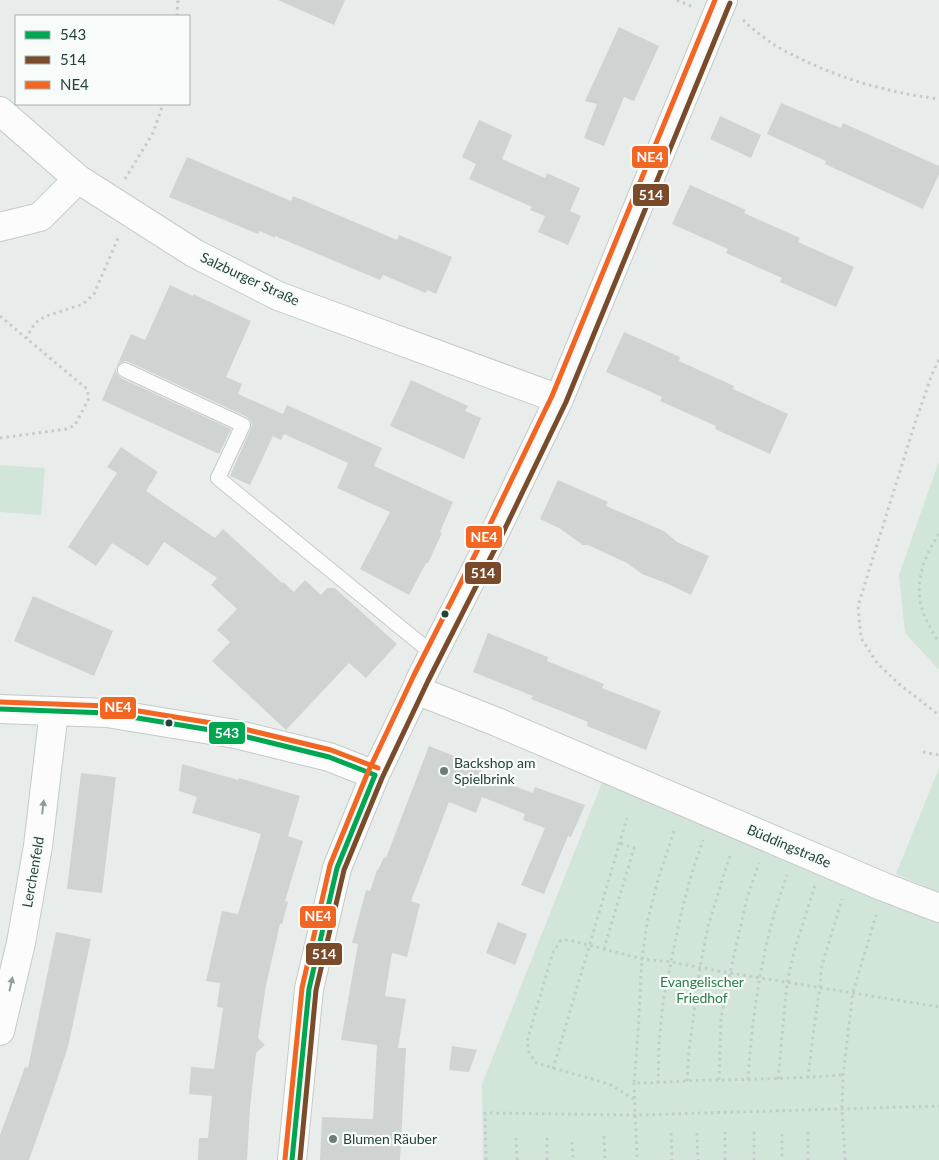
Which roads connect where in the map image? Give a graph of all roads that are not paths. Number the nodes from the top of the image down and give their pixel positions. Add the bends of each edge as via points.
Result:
1 (723, 1) edge
2 (0, 111) edge
3 (78, 179) junction
4 (0, 227) edge
5 (125, 370) dead end
6 (559, 399) junction
7 (433, 654) junction
8 (416, 690) junction
9 (0, 709) edge
10 (54, 711) junction
11 (374, 775) junction
12 (939, 908) edge
13 (0, 1031) edge
14 (292, 1160) edge

1 - 6 street
2 - 3 street, Salzburger Straße
3 - 4 street via 40,217
3 - 6 street, Salzburger Straße via 194,253 278,296
5 - 7 lane via 243,425 218,478
6 - 7 street
7 - 8 street
8 - 11 street
8 - 12 street, Büddingstraße
9 - 10 street
10 - 11 street via 107,713 235,734 329,757
13 -> 10 street, Lerchenfeld via 21,943 38,846
11 - 14 street via 337,868 309,989

